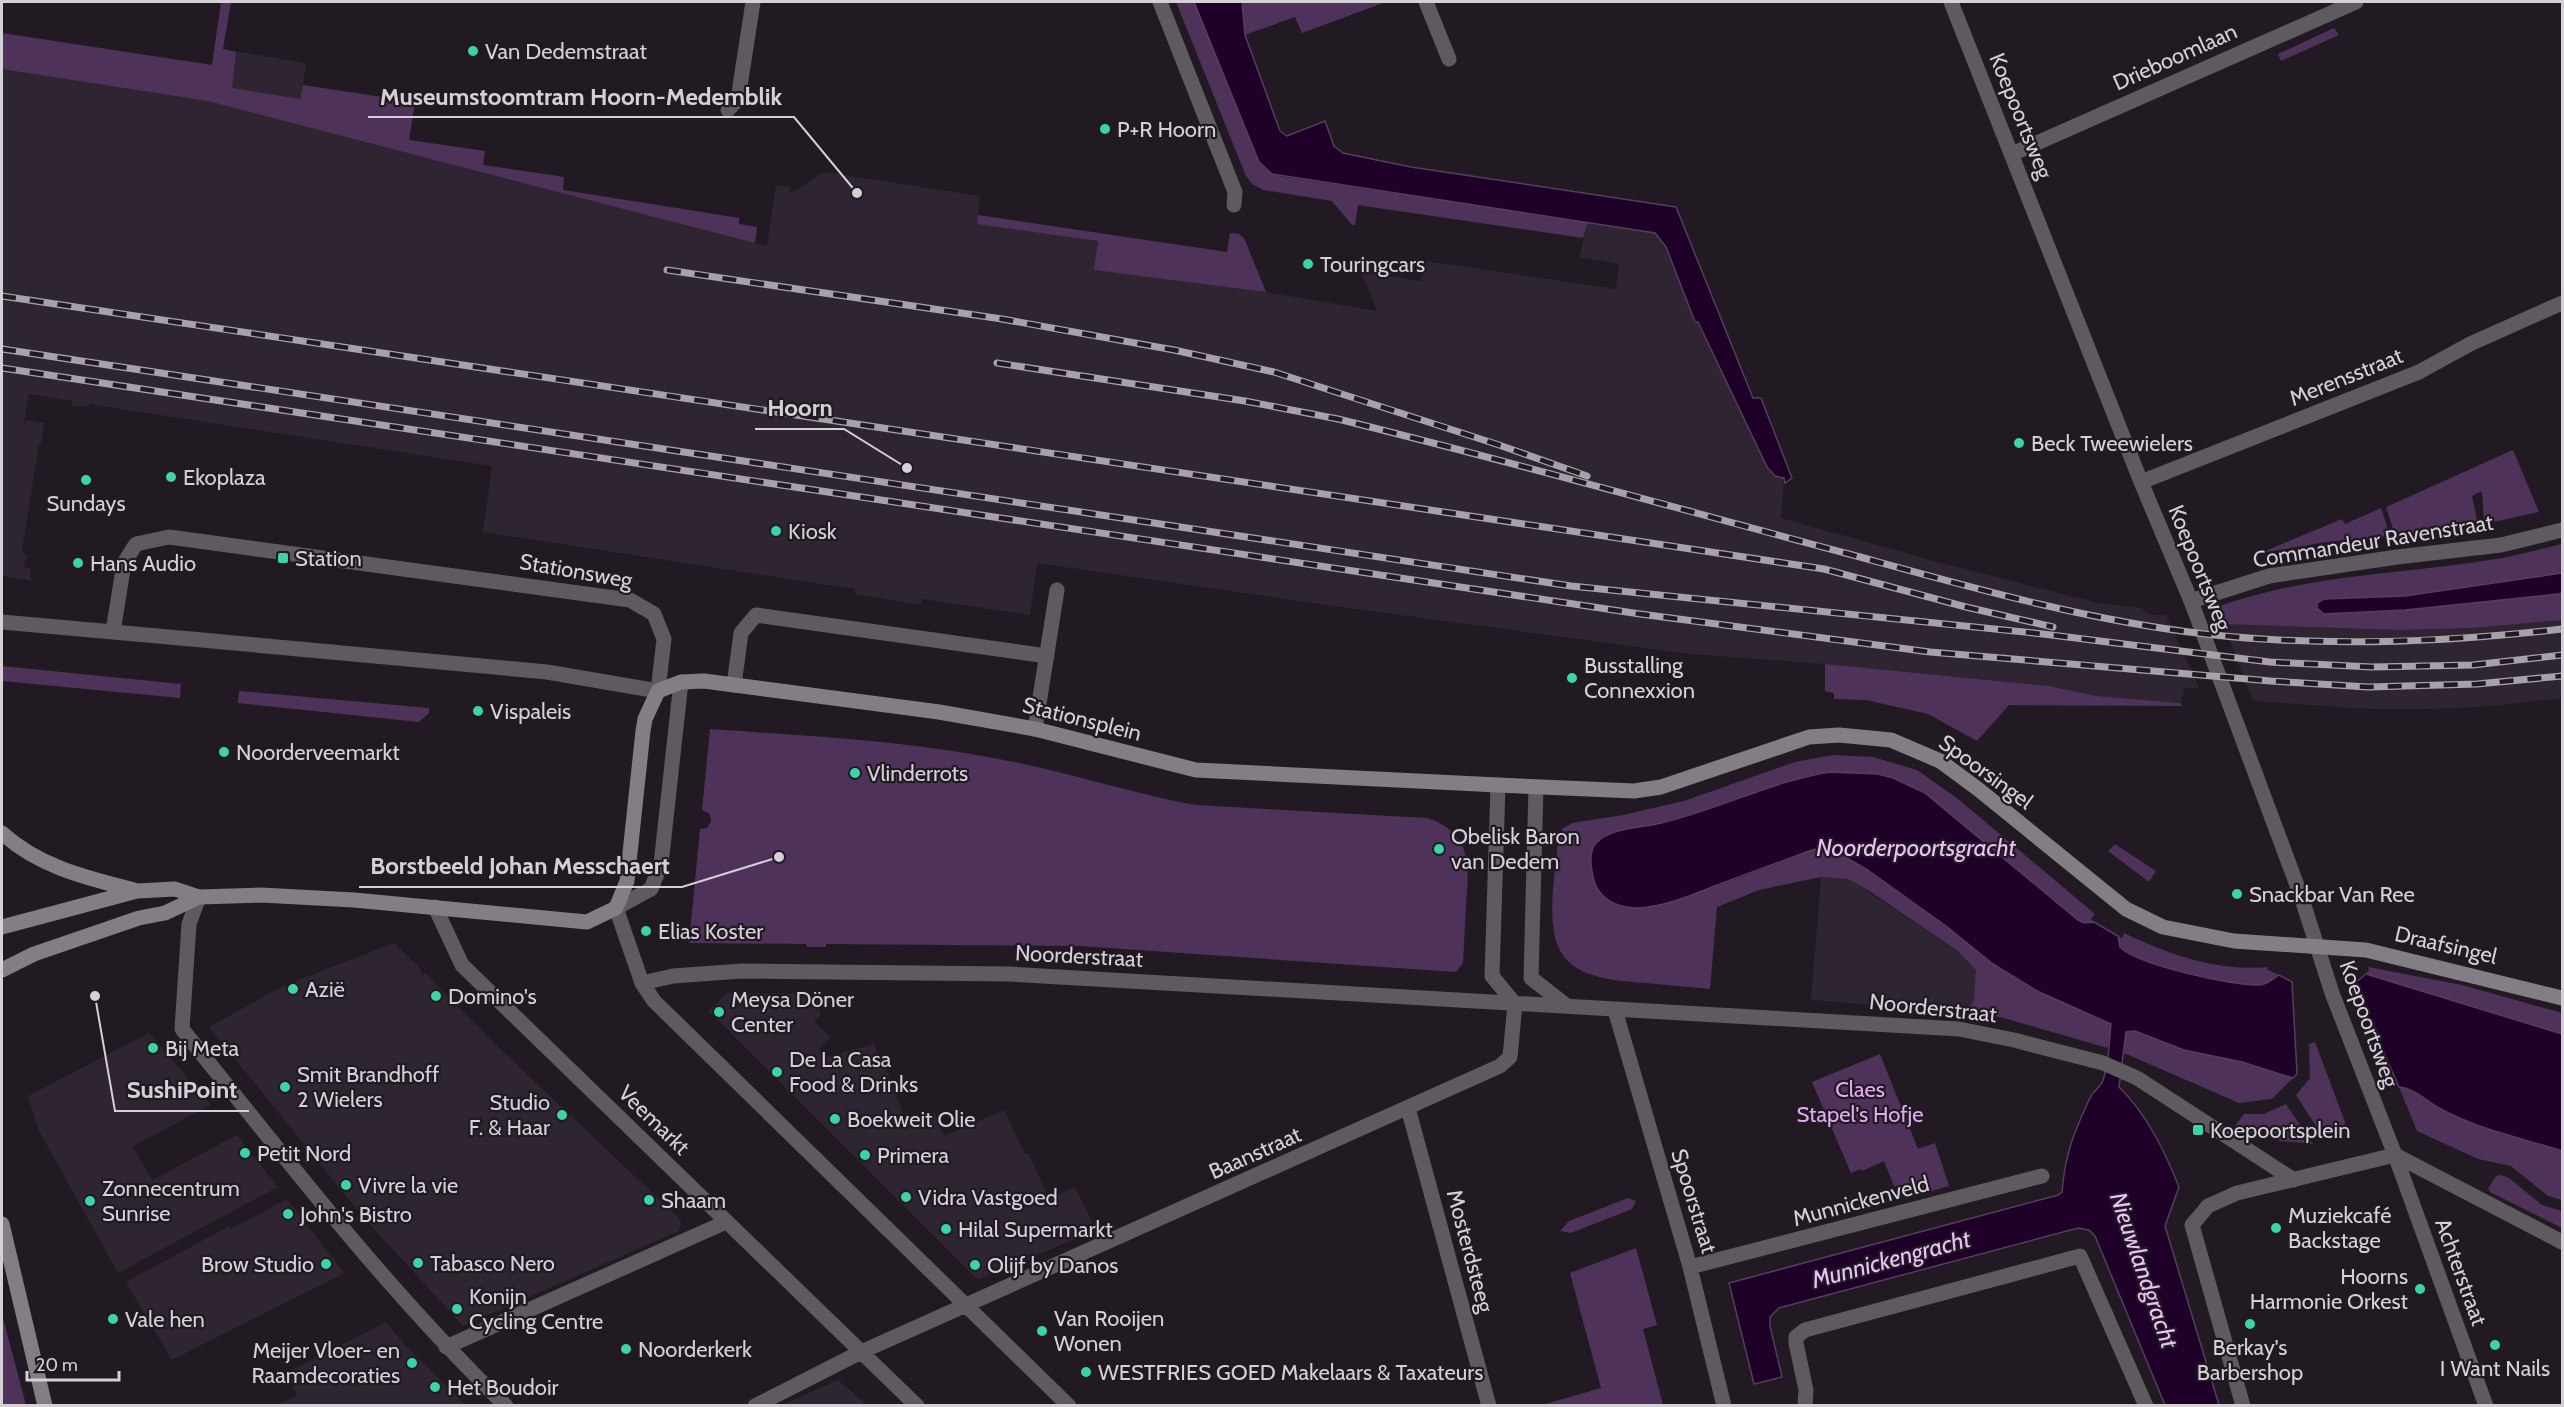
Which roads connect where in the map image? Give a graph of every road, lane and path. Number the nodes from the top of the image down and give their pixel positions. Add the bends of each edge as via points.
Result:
1 (753, 2) edge
2 (1160, 2) edge
3 (1426, 2) edge
4 (1951, 2) edge
5 (2356, 2) edge
6 (1449, 59) dead end
7 (728, 110) dead end
8 (2012, 154) junction
9 (1234, 205) dead end
10 (2562, 303) edge
11 (2141, 482) junction
12 (2562, 530) edge
13 (1057, 590) dead end
14 (2191, 601) junction
15 (2, 622) edge
16 (113, 632) junction
17 (1047, 656) junction
18 (681, 682) junction
19 (734, 685) junction
20 (658, 691) junction
21 (1035, 729) junction
22 (1498, 785) junction
23 (1536, 787) junction
24 (2, 833) edge
25 (137, 891) junction
26 (199, 897) junction
27 (435, 907) junction
28 (616, 908) junction
29 (2, 927) edge
30 (2317, 946) junction
31 (2, 970) edge
32 (642, 983) junction
33 (2562, 998) edge
34 (1515, 1004) junction
35 (1567, 1006) junction
36 (1615, 1010) junction
37 (1408, 1108) junction
38 (2395, 1155) junction
39 (2042, 1176) dead end
40 (2294, 1180) junction
41 (726, 1222) junction
42 (2, 1224) edge
43 (2562, 1242) edge
44 (1690, 1267) junction
45 (966, 1306) junction
46 (446, 1347) junction
47 (861, 1352) junction
48 (917, 1405) edge
49 (45, 1406) edge
50 (506, 1406) edge
51 (756, 1406) edge
52 (1070, 1406) edge
53 (1489, 1406) edge
54 (1724, 1406) edge
55 (1804, 1406) edge
56 (2146, 1406) edge
57 (2243, 1406) edge
58 (2486, 1406) edge

1 - 7 street via 738,99
2 - 9 street via 1235,192
3 - 6 street
4 - 8 street, Koepoortsweg
5 - 8 street, Drieboomlaan
8 - 11 street, Koepoortsweg
10 - 11 street, Merensstraat via 2470,344 2419,372
11 - 14 street, Koepoortsweg
12 - 14 street, Commandeur Ravenstraat via 2501,545 2269,576
13 - 17 street
14 - 30 street, Koepoortsweg
15 - 16 street
16 - 20 street via 468,663
16 - 20 street, Stationsweg via 124,563 136,544 170,537 630,600 654,614 664,639
17 - 19 street via 756,615 741,633
17 - 21 street
18 - 19 street, Stationsplein
18 - 20 street, Stationsplein
18 - 28 street via 661,864 651,889
19 - 21 street, Stationsplein
20 - 28 street via 645,719 627,881
21 - 22 street, Stationsplein via 1196,770
22 - 23 street, Spoorsingel
22 - 34 street via 1492,976
23 - 30 street, Spoorsingel via 1634,791 1661,787 1809,737 1839,735 1891,740 1940,761 2126,909 2163,927 2234,941
23 - 35 street via 1531,978
24 - 25 street via 39,860
25 - 26 street via 175,890
25 - 29 street
26 - 27 street via 261,895
26 - 31 street via 165,913 34,954
26 - 46 street via 189,924 182,1029 304,1182
27 - 28 street via 587,922
27 - 41 street, Veemarkt via 462,965
28 - 32 street
30 - 33 street, Draafsingel via 2386,954
30 - 38 street, Koepoortsweg
32 - 34 street, Noorderstraat via 673,976 741,971 1009,974
32 - 45 street via 663,1009
34 - 35 street, Noorderstraat
34 - 37 street, Baanstraat via 1510,1057 1500,1066
35 - 36 street, Noorderstraat
36 - 40 street, Noorderstraat via 1959,1029 2014,1040 2103,1063 2137,1078
36 - 44 street, Spoorstraat
37 - 45 street, Baanstraat
37 - 53 street, Mosterdsteeg
38 - 40 street
38 - 43 street
38 - 58 street, Achterstraat
39 - 44 street, Munnickenveld
40 - 57 street via 2237,1193 2208,1206 2192,1225
41 - 46 street
41 - 47 street, Veemarkt
42 - 49 street
44 - 54 street, Spoorstraat
45 - 47 street
45 - 52 street
46 - 50 street
47 - 48 street, Veemarkt
47 - 51 street
55 - 56 street via 1806,1390 1796,1342 1798,1334 1805,1330 2080,1256

